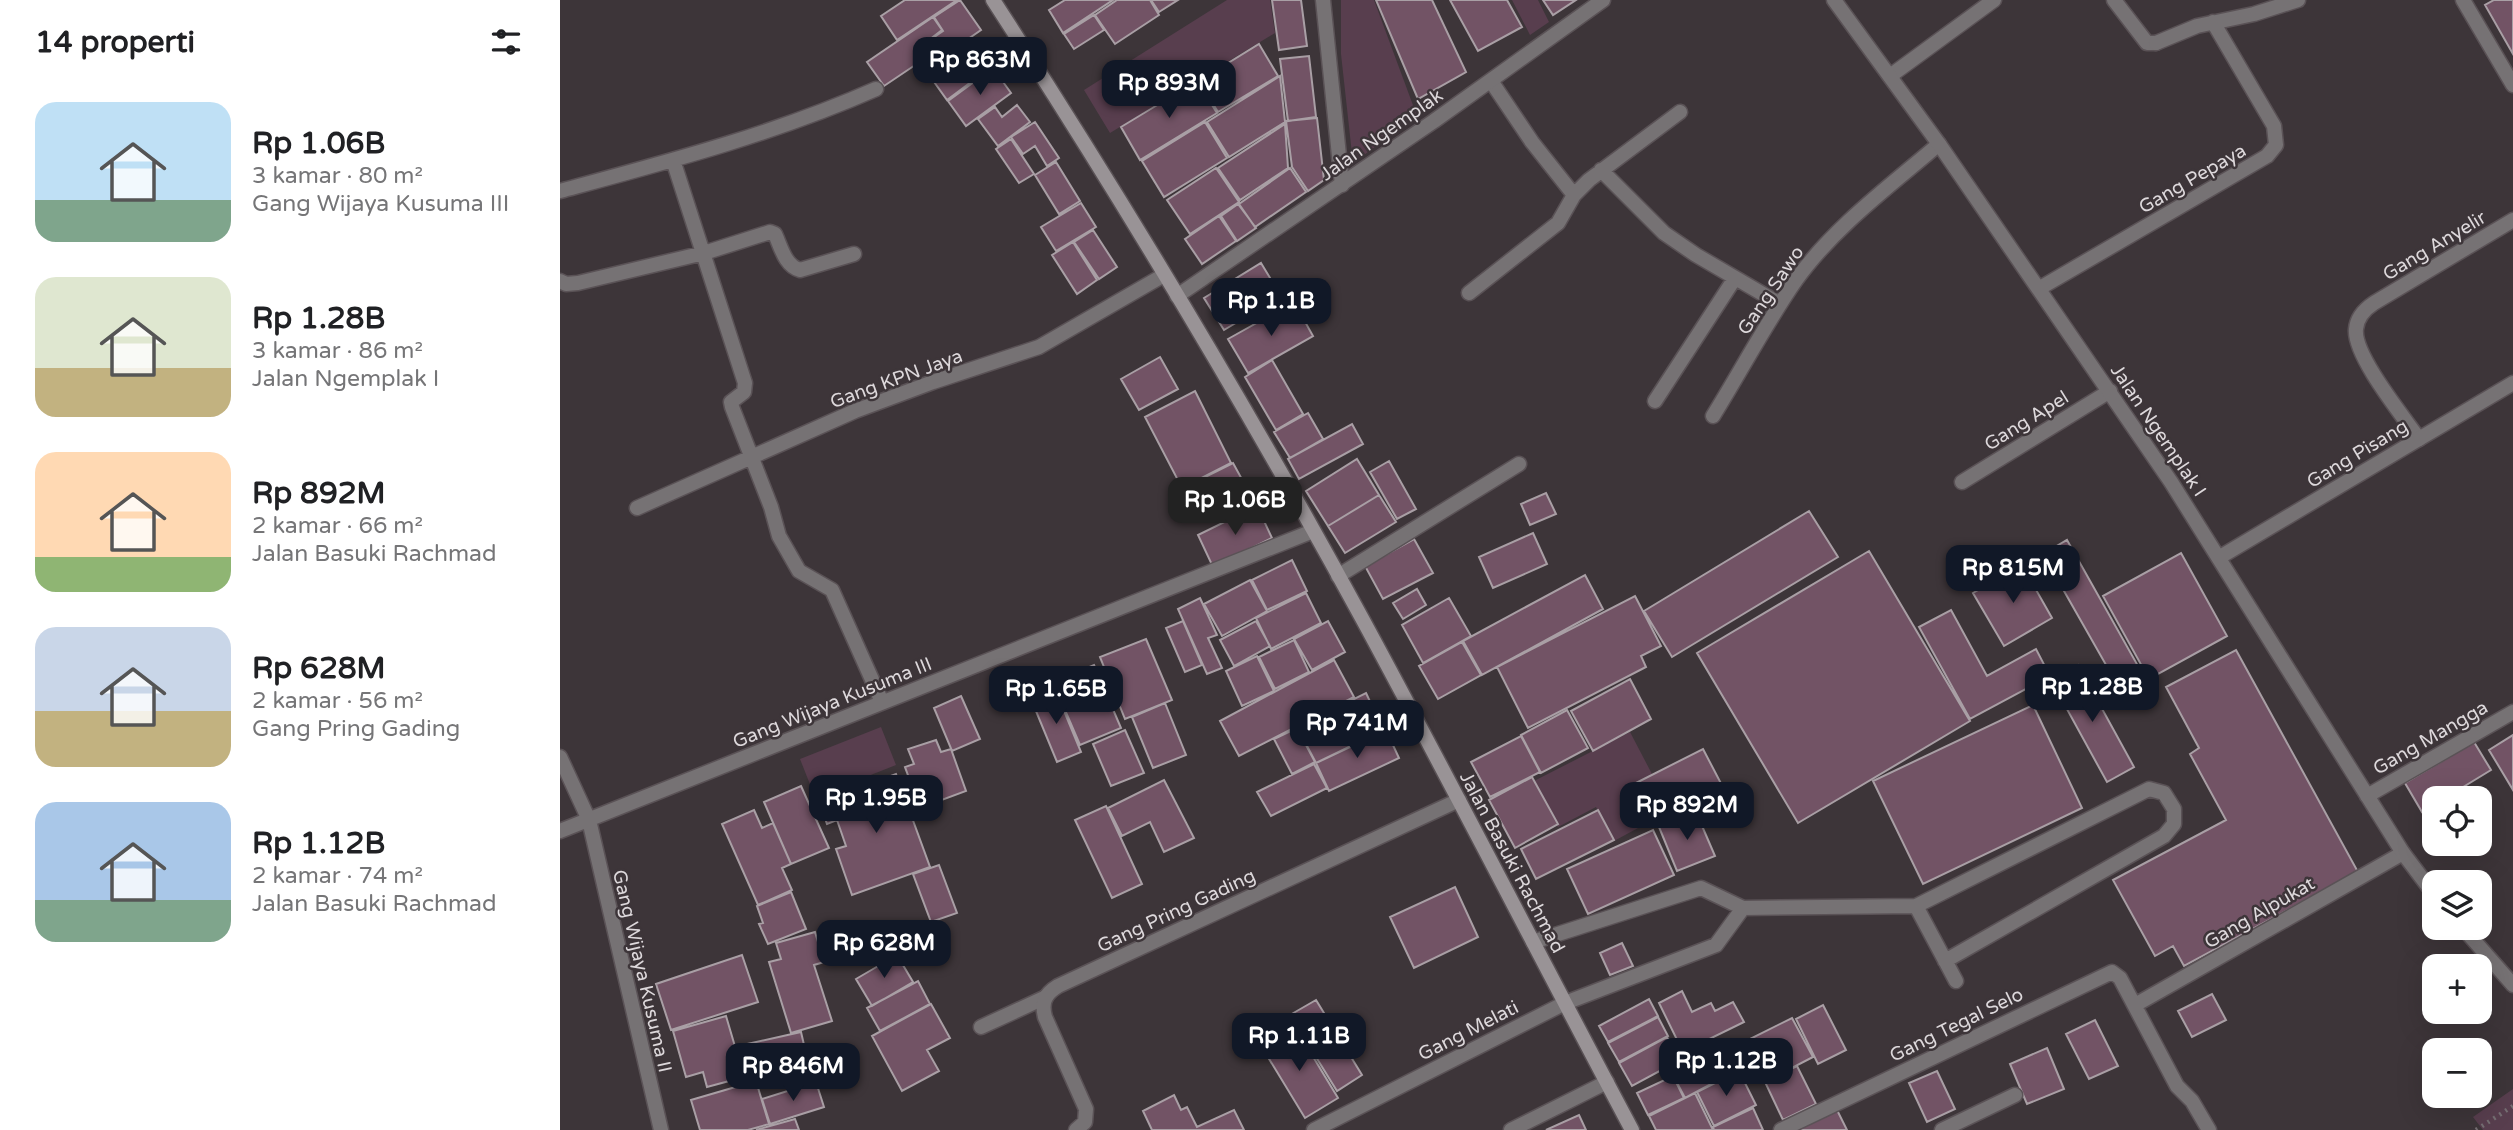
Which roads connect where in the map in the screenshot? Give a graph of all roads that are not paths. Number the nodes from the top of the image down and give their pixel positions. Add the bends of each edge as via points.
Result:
1 (993, 0) edge
2 (1323, 0) edge
3 (1603, 0) edge
4 (1834, 0) edge
5 (1994, 0) edge
6 (2114, 0) edge
7 (2298, 0) edge
8 (2463, 0) edge
9 (2213, 22) junction
10 (1889, 76) junction
11 (1491, 81) junction
12 (2513, 85) edge
13 (876, 89) dead end
14 (1680, 112) dead end
15 (1939, 144) junction
16 (673, 160) junction
17 (1601, 170) junction
18 (1342, 185) junction
19 (560, 191) edge
20 (1574, 195) junction
21 (2513, 219) edge
22 (704, 253) junction
23 (854, 254) dead end
24 (1164, 275) junction
25 (1735, 278) junction
26 (560, 281) edge
27 (2040, 288) junction
28 (1469, 293) dead end
29 (1177, 296) junction
30 (1780, 304) junction
31 (2513, 383) edge
32 (2110, 391) junction
33 (1656, 401) dead end
34 (1713, 416) dead end
35 (2419, 439) junction
36 (750, 458) junction
37 (1519, 464) dead end
38 (1962, 482) dead end
39 (637, 508) dead end
40 (1313, 531) junction
41 (2220, 556) junction
42 (1338, 576) junction
43 (883, 702) junction
44 (2513, 712) edge
45 (560, 757) edge
46 (2367, 796) junction
47 (1459, 800) junction
48 (589, 820) junction
49 (560, 831) edge
50 (2403, 853) junction
51 (2422, 878) edge
52 (1916, 906) junction
53 (1743, 908) junction
54 (2474, 940) edge
55 (1534, 942) junction
56 (2513, 960) edge
57 (1945, 961) junction
58 (2499, 969) junction
59 (1956, 981) dead end
60 (2513, 985) edge
61 (1046, 997) junction
62 (1565, 1003) junction
63 (2134, 1005) junction
64 (981, 1027) dead end
65 (1606, 1082) junction
66 (2015, 1096) dead end
67 (661, 1130) edge
68 (1076, 1130) edge
69 (1314, 1130) edge
70 (1511, 1130) edge
71 (1632, 1130) edge
72 (1781, 1130) edge
73 (1942, 1130) edge
74 (2209, 1130) edge

1 - 24 main road, Jalan Basuki Rachmad
2 - 18 street
3 - 11 street, Jalan Ngemplak
4 - 10 street, Jalan Ngemplak I
5 - 10 street
6 - 9 street via 2147,43
7 - 9 street
8 - 12 street
9 - 27 street, Gang Pepaya via 2274,126 2273,150 2204,195
10 - 15 street, Jalan Ngemplak I
11 - 18 street, Jalan Ngemplak
11 - 20 street
13 - 16 street via 821,114
14 - 17 street
15 - 27 street, Jalan Ngemplak I
15 - 30 street, Gang Sawo via 1816,256
16 - 19 street
16 - 22 street
17 - 20 street
17 - 25 street via 1664,233
18 - 29 street, Jalan Ngemplak
20 - 28 street via 1553,228
21 - 35 street, Gang Anyelir via 2374,303 2357,324 2364,358
22 - 23 street via 770,232 794,269
22 - 26 street via 578,283
22 - 36 street via 745,383 744,392 731,404
24 - 29 main road, Jalan Basuki Rachmad
24 - 36 street, Gang KPN Jaya via 1039,347 855,411
25 - 30 street
25 - 33 street
27 - 32 street, Jalan Ngemplak I
29 - 40 main road, Jalan Basuki Rachmad
30 - 34 street, Gang Sawo
31 - 35 street, Gang Pisang
32 - 38 street, Gang Apel
32 - 41 street, Jalan Ngemplak I
35 - 41 street, Gang Pisang
36 - 39 street, Gang KPN Jaya
36 - 43 street via 776,531 795,567 832,590
37 - 42 street
40 - 42 main road, Jalan Basuki Rachmad
40 - 43 street, Gang Wijaya Kusuma III
41 - 46 street, Jalan Ngemplak I
42 - 47 main road, Jalan Basuki Rachmad
43 - 48 street, Gang Wijaya Kusuma III
44 - 46 street, Gang Mangga
45 - 48 street, Gang Wijaya Kusuma II
46 - 50 street, Jalan Ngemplak I
47 - 55 main road, Jalan Basuki Rachmad
47 - 61 street, Gang Pring Gading via 1058,986
48 - 49 street, Gang Wijaya Kusuma III
48 - 67 street, Gang Wijaya Kusuma II
50 - 51 street, Jalan Ngemplak I
50 - 63 street, Gang Alpukat
52 - 53 street
52 - 57 street
52 - 57 street via 2149,789 2164,793 2174,809 2174,824 2164,836
53 - 55 street via 1701,888
53 - 62 street, Gang Melati via 1716,945
54 - 58 street
55 - 62 main road, Jalan Basuki Rachmad
56 - 58 street
57 - 59 street
58 - 60 street
61 - 64 street, Gang Pring Gading
61 - 68 street via 1045,1017 1086,1109 1085,1122
62 - 65 main road, Jalan Basuki Rachmad
62 - 69 street, Gang Melati
63 - 72 street, Gang Tegal Selo via 2112,972
63 - 74 street via 2176,1086 2192,1101
65 - 70 street
65 - 71 main road, Jalan Basuki Rachmad
66 - 73 street

